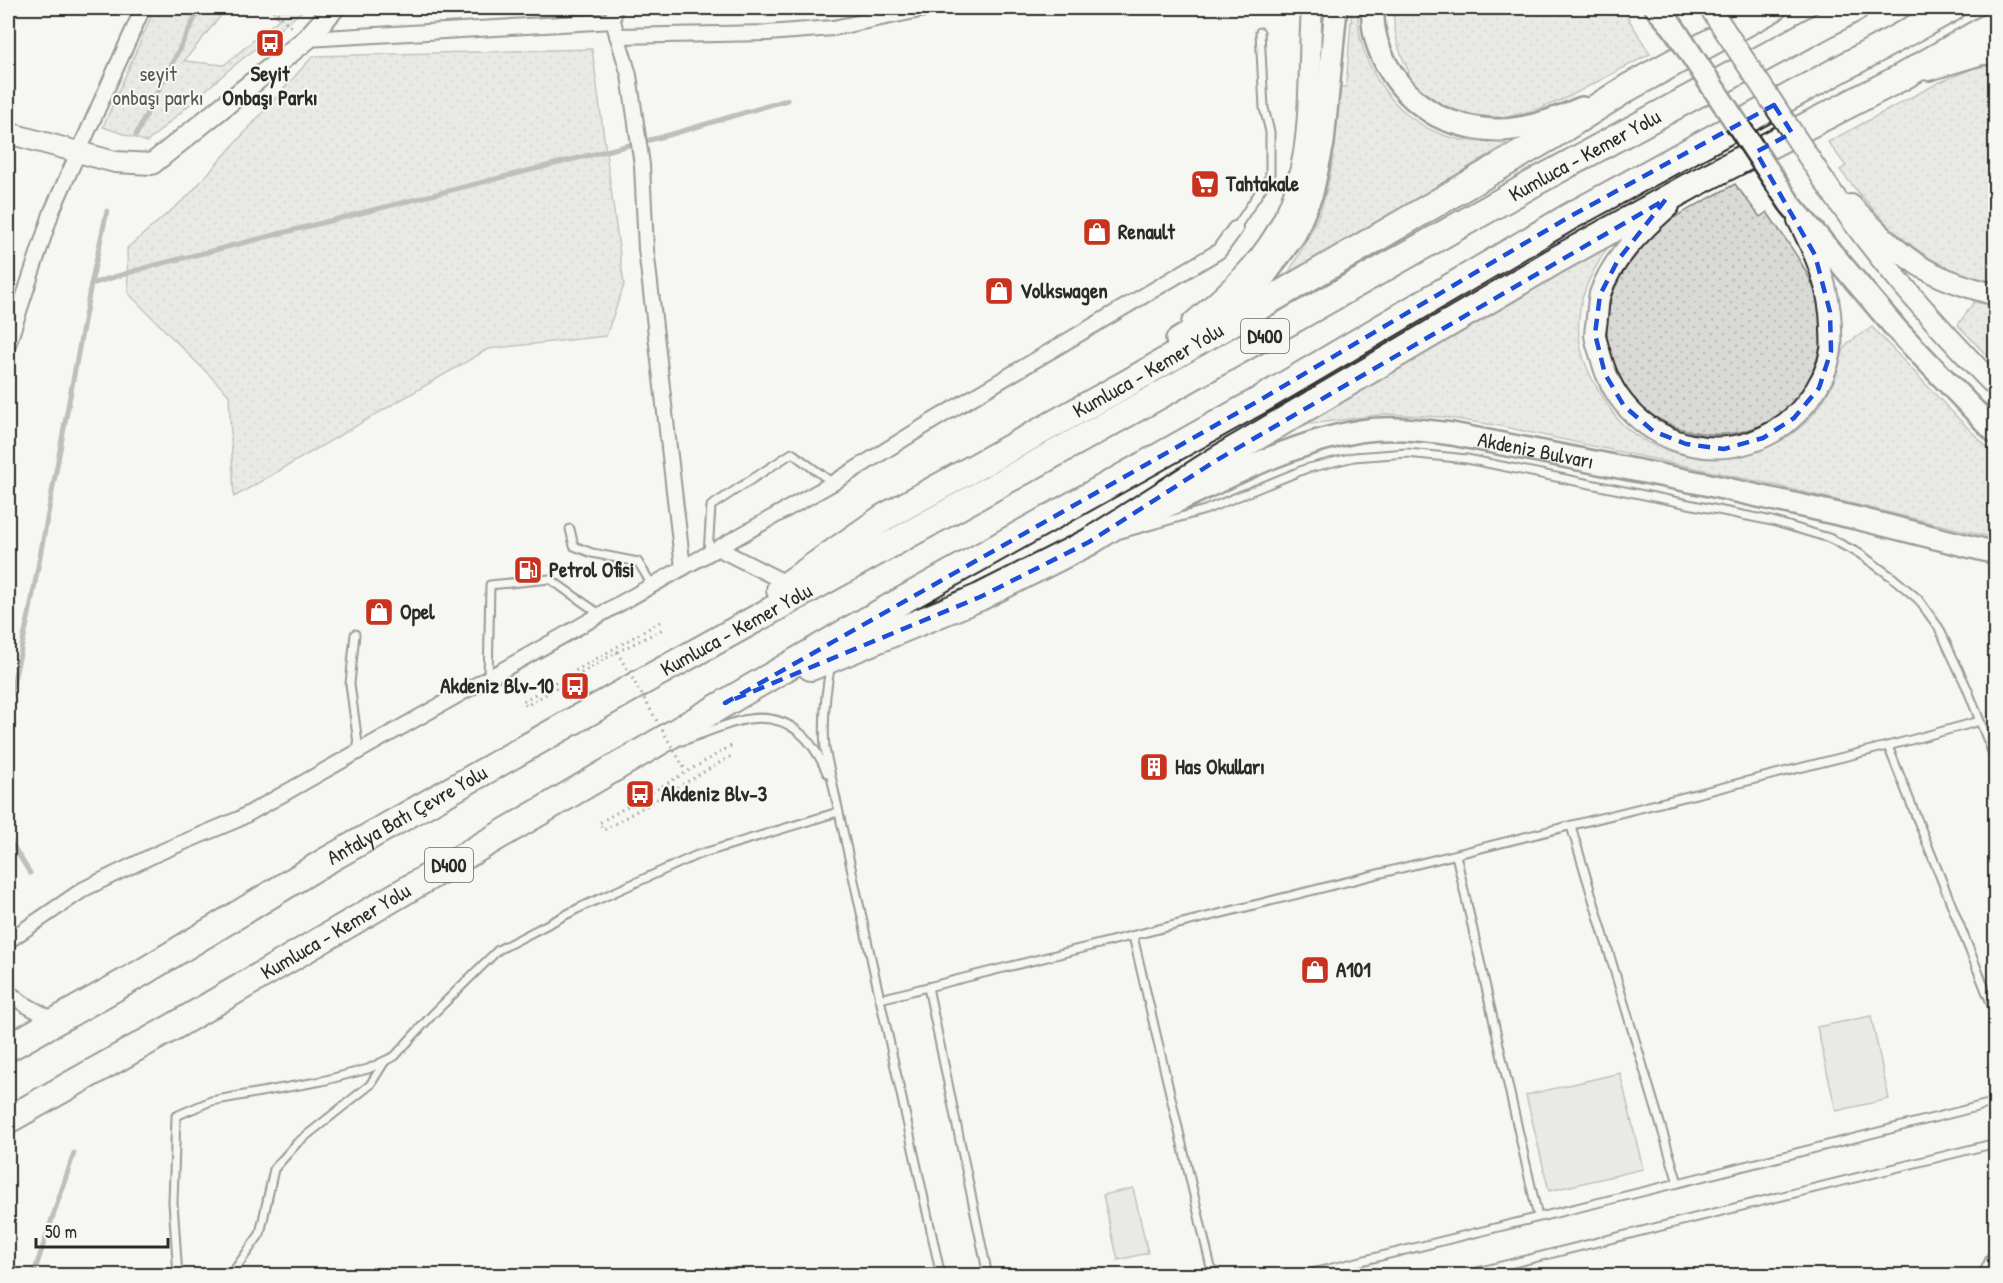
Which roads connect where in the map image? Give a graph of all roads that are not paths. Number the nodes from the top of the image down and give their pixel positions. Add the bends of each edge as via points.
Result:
1 (143, 8) edge
2 (334, 8) edge
3 (930, 8) edge
4 (1312, 8) edge
5 (1336, 8) edge
6 (1373, 8) edge
7 (1656, 8) edge
8 (1662, 8) edge
9 (1710, 8) edge
10 (1773, 8) edge
11 (1855, 8) edge
12 (1952, 8) edge
13 (614, 14) edge
14 (1995, 23) edge
15 (1673, 27) junction
16 (1260, 32) dead end
17 (617, 36) junction
18 (307, 39) junction
19 (1995, 54) edge
20 (1900, 78) junction
21 (1629, 87) junction
22 (8, 133) edge
23 (79, 153) junction
24 (1822, 179) junction
25 (1692, 185) junction
26 (1790, 204) junction
27 (1235, 229) joint
28 (1995, 295) edge
29 (8, 345) edge
30 (1164, 347) junction
31 (1995, 387) edge
32 (1995, 433) edge
33 (833, 483) junction
34 (883, 518) junction
35 (570, 530) dead end
36 (1089, 542) junction
37 (714, 551) junction
38 (1995, 553) edge
39 (683, 568) junction
40 (788, 584) junction
41 (652, 585) junction
42 (601, 615) junction
43 (355, 634) dead end
44 (843, 634) junction
45 (832, 659) junction
46 (674, 664) junction
47 (488, 679) junction
48 (725, 703) junction
49 (1980, 721) junction
50 (676, 743) dead end
51 (1888, 746) junction
52 (667, 747) dead end
53 (359, 751) junction
54 (628, 761) junction
55 (1995, 762) edge
56 (833, 790) junction
57 (838, 812) junction
58 (1571, 826) junction
59 (1456, 855) junction
60 (1133, 936) junction
61 (13, 938) edge
62 (928, 987) junction
63 (8, 992) edge
64 (880, 999) junction
65 (1995, 1016) edge
66 (55, 1021) junction
67 (8, 1048) edge
68 (385, 1061) junction
69 (1995, 1102) edge
70 (8, 1120) edge
71 (1995, 1143) edge
72 (1678, 1183) junction
73 (1538, 1217) junction
74 (1995, 1247) edge
75 (178, 1275) edge
76 (230, 1275) edge
77 (941, 1275) edge
78 (988, 1275) edge
79 (1213, 1275) edge
80 (1300, 1275) edge
81 (1461, 1275) edge
82 (1982, 1275) edge

1 - 23 street
2 - 18 street
3 - 17 street via 833,28
4 - 30 street via 1305,146 1300,174 1283,220 1245,275
5 - 30 main road via 1323,143 1312,194 1295,234 1245,296
6 - 21 main road via 1380,53 1400,87 1432,113 1468,127 1522,127 1566,115
7 - 15 main road
8 - 15 street
9 - 24 street, bridge
10 - 21 highway, Kumluca - Kemer Yolu / D400
11 - 46 highway, Kumluca - Kemer Yolu / D400
12 - 44 highway, Kumluca - Kemer Yolu / D400 via 1569,217 1260,400
13 - 17 street
13 - 18 street
14 - 20 highway, Kumluca - Kemer Yolu / D400
15 - 26 main road, bridge
16 - 27 lane via 1264,108 1270,132 1270,176
17 - 39 street via 628,75 642,165 646,249
18 - 23 street via 152,164 115,162
19 - 20 street via 1982,54
20 - 25 highway, Kumluca - Kemer Yolu / D400
21 - 34 highway, Kumluca - Kemer Yolu / D400 via 1136,378
22 - 23 street
23 - 29 street via 52,211
24 - 28 street via 1883,237 1924,268
24 - 31 street via 1860,233
25 - 26 street via 1641,230 1618,260 1600,295 1595,334 1605,374 1624,406 1653,431 1686,444 1724,449 1762,438 1794,418 1819,388 1831,351 1830,312 1825,281
25 - 36 highway, Kumluca - Kemer Yolu / D400 via 1558,259 1217,460
26 - 32 main road via 1898,331
27 - 33 street via 1219,251
30 - 34 main road via 988,449
33 - 37 street
33 - 37 lane via 792,453 711,506
34 - 40 highway, Kumluca - Kemer Yolu / D400
35 - 41 lane via 574,546 638,562
36 - 38 main road, Akdeniz Bulvarı via 1262,461 1361,431 1410,429 1705,484
36 - 45 highway, Kumluca - Kemer Yolu / D400 via 980,597
36 - 49 lane via 1205,510 1305,469 1354,457 1407,453 1467,459 1772,521 1829,538 1860,554 1918,599 1939,628
37 - 39 street
37 - 40 street
39 - 41 street
40 - 46 highway, Kumluca - Kemer Yolu / D400
41 - 42 street
42 - 47 street
42 - 47 lane via 550,579 490,585
43 - 53 lane via 350,684
44 - 45 lane
44 - 48 highway, Kumluca - Kemer Yolu / D400
45 - 48 highway, Kumluca - Kemer Yolu / D400
45 - 56 lane via 823,722
46 - 66 highway, Antalya Batı Çevre Yolu / D400 via 326,861
47 - 53 street
48 - 54 highway, Kumluca - Kemer Yolu / D400
49 - 51 lane
49 - 55 lane
50 - 56 lane via 749,718 777,719 802,733 819,754
51 - 58 lane
51 - 65 lane
52 - 54 lane
53 - 61 street via 239,819 84,889
54 - 70 highway, Kumluca - Kemer Yolu / D400
56 - 57 lane
57 - 64 lane
57 - 68 lane via 697,855 579,908 498,950 395,1056
58 - 59 lane
58 - 72 lane
59 - 60 lane
59 - 73 lane
60 - 62 lane
60 - 79 lane
62 - 64 lane
62 - 78 lane
63 - 66 street
64 - 77 lane
66 - 67 highway, D400
68 - 75 lane via 321,1081 211,1101 176,1116 173,1202
68 - 76 lane via 370,1085 297,1143 274,1169 260,1234
69 - 72 lane
71 - 81 lane
72 - 73 lane
73 - 80 lane
74 - 82 lane

